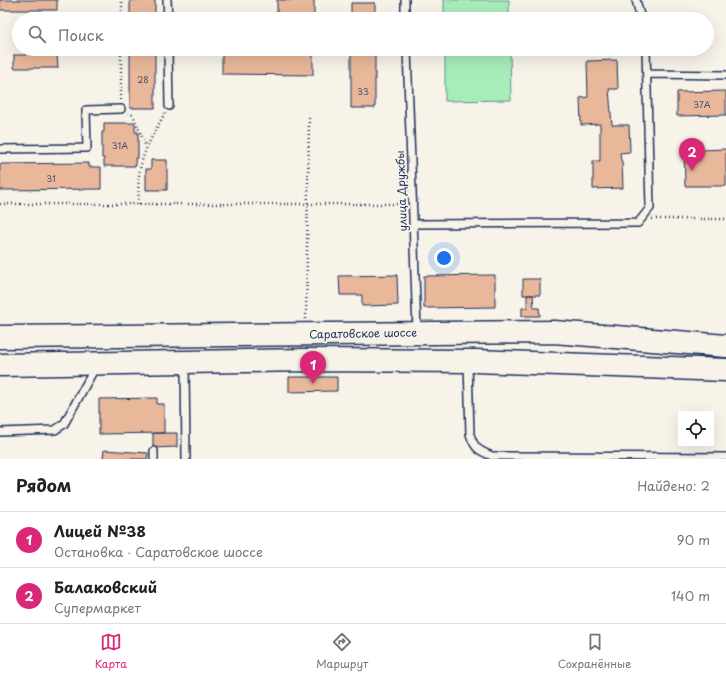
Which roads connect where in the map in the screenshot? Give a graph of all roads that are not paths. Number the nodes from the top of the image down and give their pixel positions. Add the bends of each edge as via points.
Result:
1 (167, 0) edge
2 (405, 0) edge
3 (636, 0) edge
4 (168, 12) edge
5 (406, 12) edge
6 (639, 12) edge
7 (168, 56) edge
8 (407, 56) edge
9 (646, 56) edge
10 (647, 74) junction
11 (726, 75) edge
12 (169, 106) road end
13 (121, 109) road end
14 (0, 149) edge
15 (413, 224) junction
16 (417, 332) junction
17 (0, 337) edge
18 (657, 339) junction
19 (726, 346) edge
20 (468, 361) junction
21 (185, 362) junction
22 (97, 363) junction
23 (0, 365) edge
24 (644, 367) junction
25 (726, 370) edge
26 (0, 432) edge
27 (154, 451) dead end
28 (726, 457) edge
29 (154, 459) edge
30 (186, 459) edge

1 - 4 lane
2 - 5 lane
3 - 6 lane
7 - 12 lane
8 - 15 lane, улица Дружбы
9 - 10 lane
10 - 11 lane
10 - 15 lane via 650,208 638,223
13 - 14 lane via 86,110 87,148
15 - 16 lane, улица Дружбы
16 - 17 main road, Саратовское шоссе
16 - 18 main road, Саратовское шоссе via 554,332
18 - 19 main road, Саратовское шоссе
18 - 24 main road via 663,347 662,359
20 - 21 main road
20 - 24 main road
20 - 28 lane via 470,434 473,445 480,452 492,456
21 - 22 main road
21 - 30 lane
22 - 23 main road
22 - 26 lane via 64,424 55,430
24 - 25 main road
27 - 29 lane

